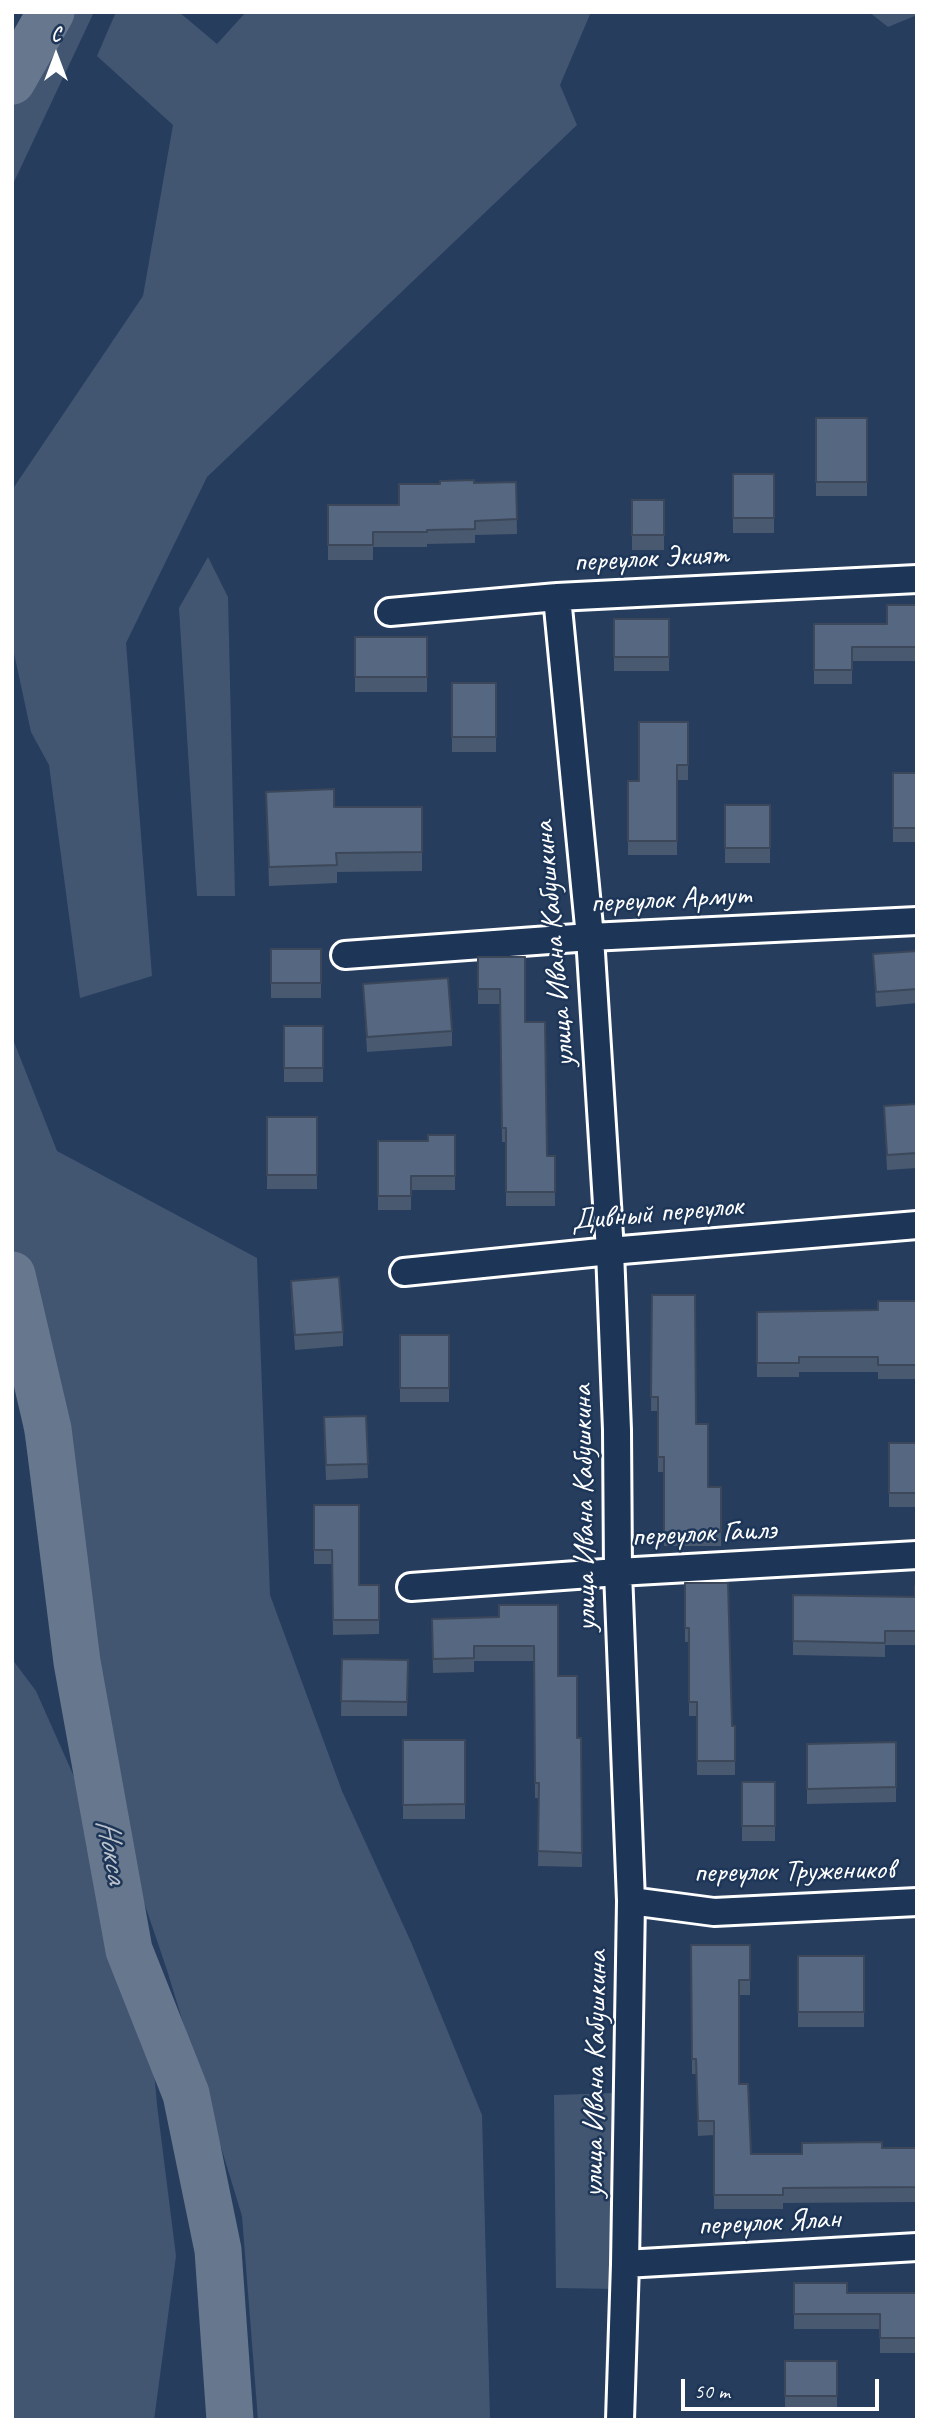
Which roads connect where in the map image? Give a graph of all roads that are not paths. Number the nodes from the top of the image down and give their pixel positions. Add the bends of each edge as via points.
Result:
1 (917, 579) edge
2 (557, 597) junction
3 (390, 612) dead end
4 (917, 920) edge
5 (590, 937) junction
6 (345, 954) dead end
7 (917, 1225) edge
8 (610, 1251) junction
9 (404, 1272) dead end
10 (917, 1555) edge
11 (618, 1572) junction
12 (411, 1587) dead end
13 (631, 1901) junction
14 (917, 1902) edge
15 (917, 2247) edge
16 (625, 2264) junction
17 (620, 2420) edge

1 - 2 street, переулок Экият
2 - 3 street, переулок Экият
2 - 5 street, улица Ивана Кабушкина
4 - 5 street, переулок Армут
5 - 6 street, переулок Армут
5 - 8 street, улица Ивана Кабушкина
7 - 8 street, Дивный переулок
8 - 9 street, Дивный переулок
8 - 11 street, улица Ивана Кабушкина
10 - 11 street, переулок Гаилэ
11 - 12 street, переулок Гаилэ
11 - 13 street, улица Ивана Кабушкина
13 - 14 street, переулок Тружеников via 714,1912
13 - 16 street, улица Ивана Кабушкина
15 - 16 street, переулок Ялан
16 - 17 street, улица Ивана Кабушкина

